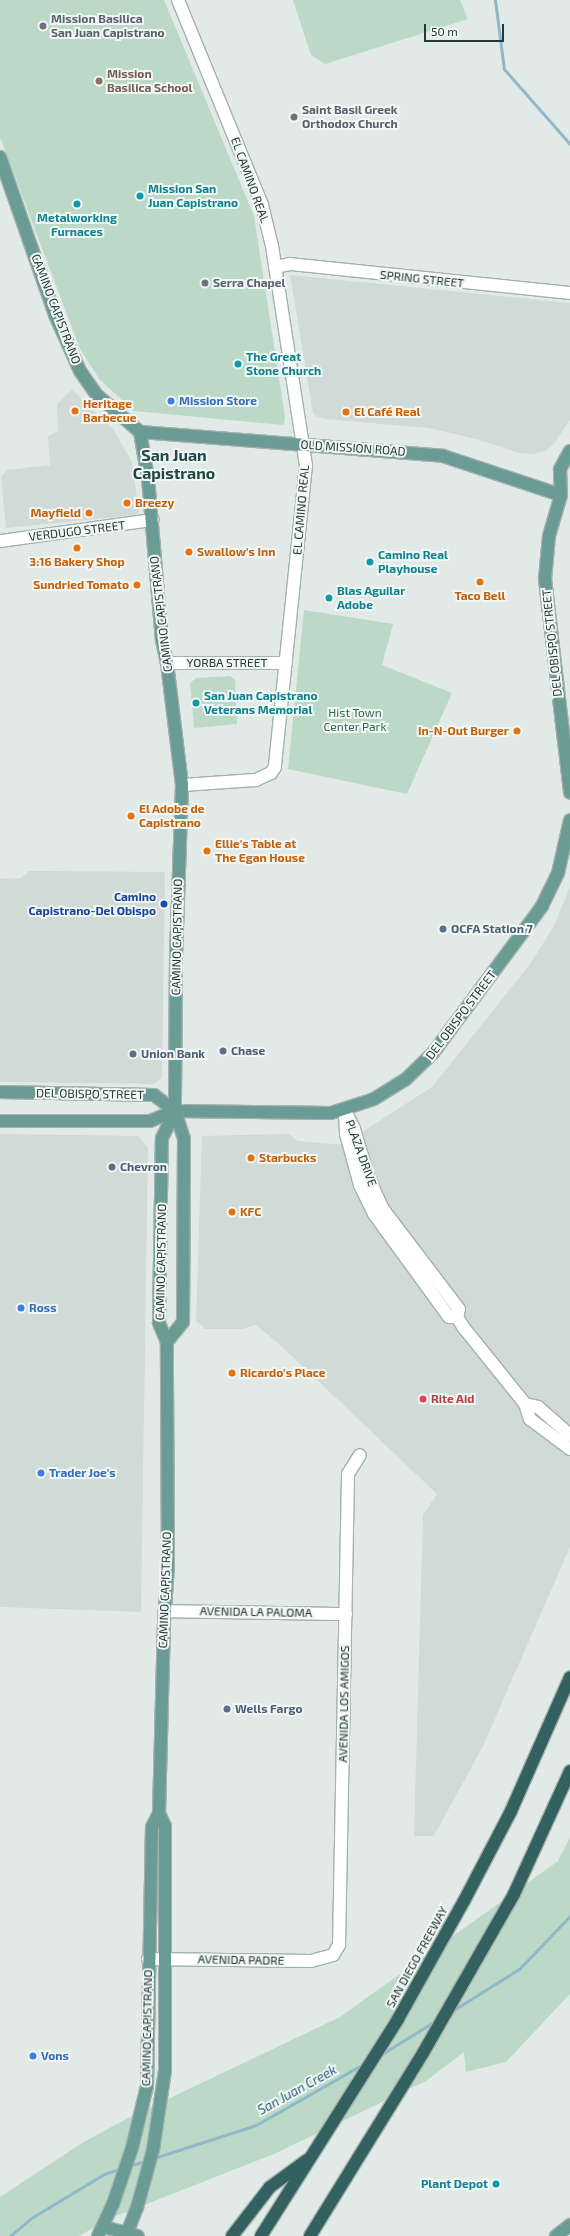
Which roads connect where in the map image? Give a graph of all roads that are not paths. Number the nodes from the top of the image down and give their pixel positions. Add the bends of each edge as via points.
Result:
1 (178, 0) edge
2 (0, 157) edge
3 (275, 267) junction
4 (570, 293) edge
5 (140, 432) junction
6 (303, 445) junction
7 (570, 451) edge
8 (565, 492) edge
9 (152, 520) junction
10 (1, 541) dead end
11 (168, 663) junction
12 (286, 663) junction
13 (182, 786) junction
14 (570, 793) edge
15 (570, 820) edge
16 (0, 1092) edge
17 (175, 1111) junction
18 (345, 1111) junction
19 (0, 1121) edge
20 (167, 1342) junction
21 (525, 1404) junction
22 (570, 1435) edge
23 (570, 1449) edge
24 (360, 1455) dead end
25 (166, 1611) junction
26 (346, 1614) junction
27 (570, 1676) edge
28 (570, 1771) edge
29 (159, 1814) junction
30 (333, 1955) joint
31 (148, 1959) junction
32 (166, 1959) junction
33 (314, 2153) junction
34 (570, 2225) edge
35 (103, 2228) edge
36 (236, 2232) edge
37 (130, 2235) edge
38 (261, 2236) edge
39 (310, 2236) edge
40 (556, 2236) edge

1 - 3 street, EL CAMINO REAL via 262,205
2 - 5 main road, CAMINO CAPISTRANO via 55,314 80,371 98,395
3 - 4 street, SPRING STREET via 290,264
3 - 6 street, EL CAMINO REAL
5 - 6 main road, OLD MISSION ROAD
5 - 9 main road, CAMINO CAPISTRANO
6 - 8 main road, OLD MISSION ROAD via 443,456
6 - 12 street, EL CAMINO REAL via 306,468
7 - 8 main road, DEL OBISPO STREET via 560,469
8 - 14 main road, DEL OBISPO STREET via 549,536 545,579
9 - 10 street, VERDUGO STREET
9 - 11 main road, CAMINO CAPISTRANO via 162,640
11 - 12 street, YORBA STREET
11 - 13 main road, CAMINO CAPISTRANO
12 - 13 street, EL CAMINO REAL via 278,760 271,773 256,780
13 - 17 main road, CAMINO CAPISTRANO via 176,958
15 - 18 main road, DEL OBISPO STREET via 562,861 542,906 433,1053 416,1071 388,1091
16 - 17 main road, DEL OBISPO STREET via 154,1095
17 - 18 main road, DEL OBISPO STREET via 309,1114
17 - 19 main road, DEL OBISPO STREET via 150,1121
17 - 20 main road, CAMINO CAPISTRANO via 162,1138 158,1323
17 - 20 main road, CAMINO CAPISTRANO via 184,1138 183,1322
18 - 21 street, PLAZA DRIVE via 348,1141 360,1185 374,1214 449,1317 457,1317
20 - 25 main road, CAMINO CAPISTRANO
21 - 22 street, PLAZA DRIVE via 538,1408
21 - 23 street, PLAZA DRIVE via 530,1419
24 - 26 street, AVENIDA LOS AMIGOS via 348,1474
25 - 26 street, AVENIDA LA PALOMA
25 - 29 main road, CAMINO CAPISTRANO
26 - 30 street, AVENIDA LOS AMIGOS via 339,1940
27 - 33 highway, SAN DIEGO FREEWAY via 511,1811 464,1901 398,2019
28 - 39 highway via 514,1894
29 - 31 main road, CAMINO CAPISTRANO via 152,1827
29 - 32 main road, CAMINO CAPISTRANO via 165,1826
30 - 32 street, AVENIDA PADRE via 311,1961
31 - 32 street, AVENIDA PADRE
31 - 35 main road, CAMINO CAPISTRANO via 145,2097 132,2148
32 - 37 main road, CAMINO CAPISTRANO via 164,2089 153,2150
33 - 36 highway via 270,2186
33 - 38 highway, SAN DIEGO FREEWAY
34 - 40 main road
35 - 37 main road

